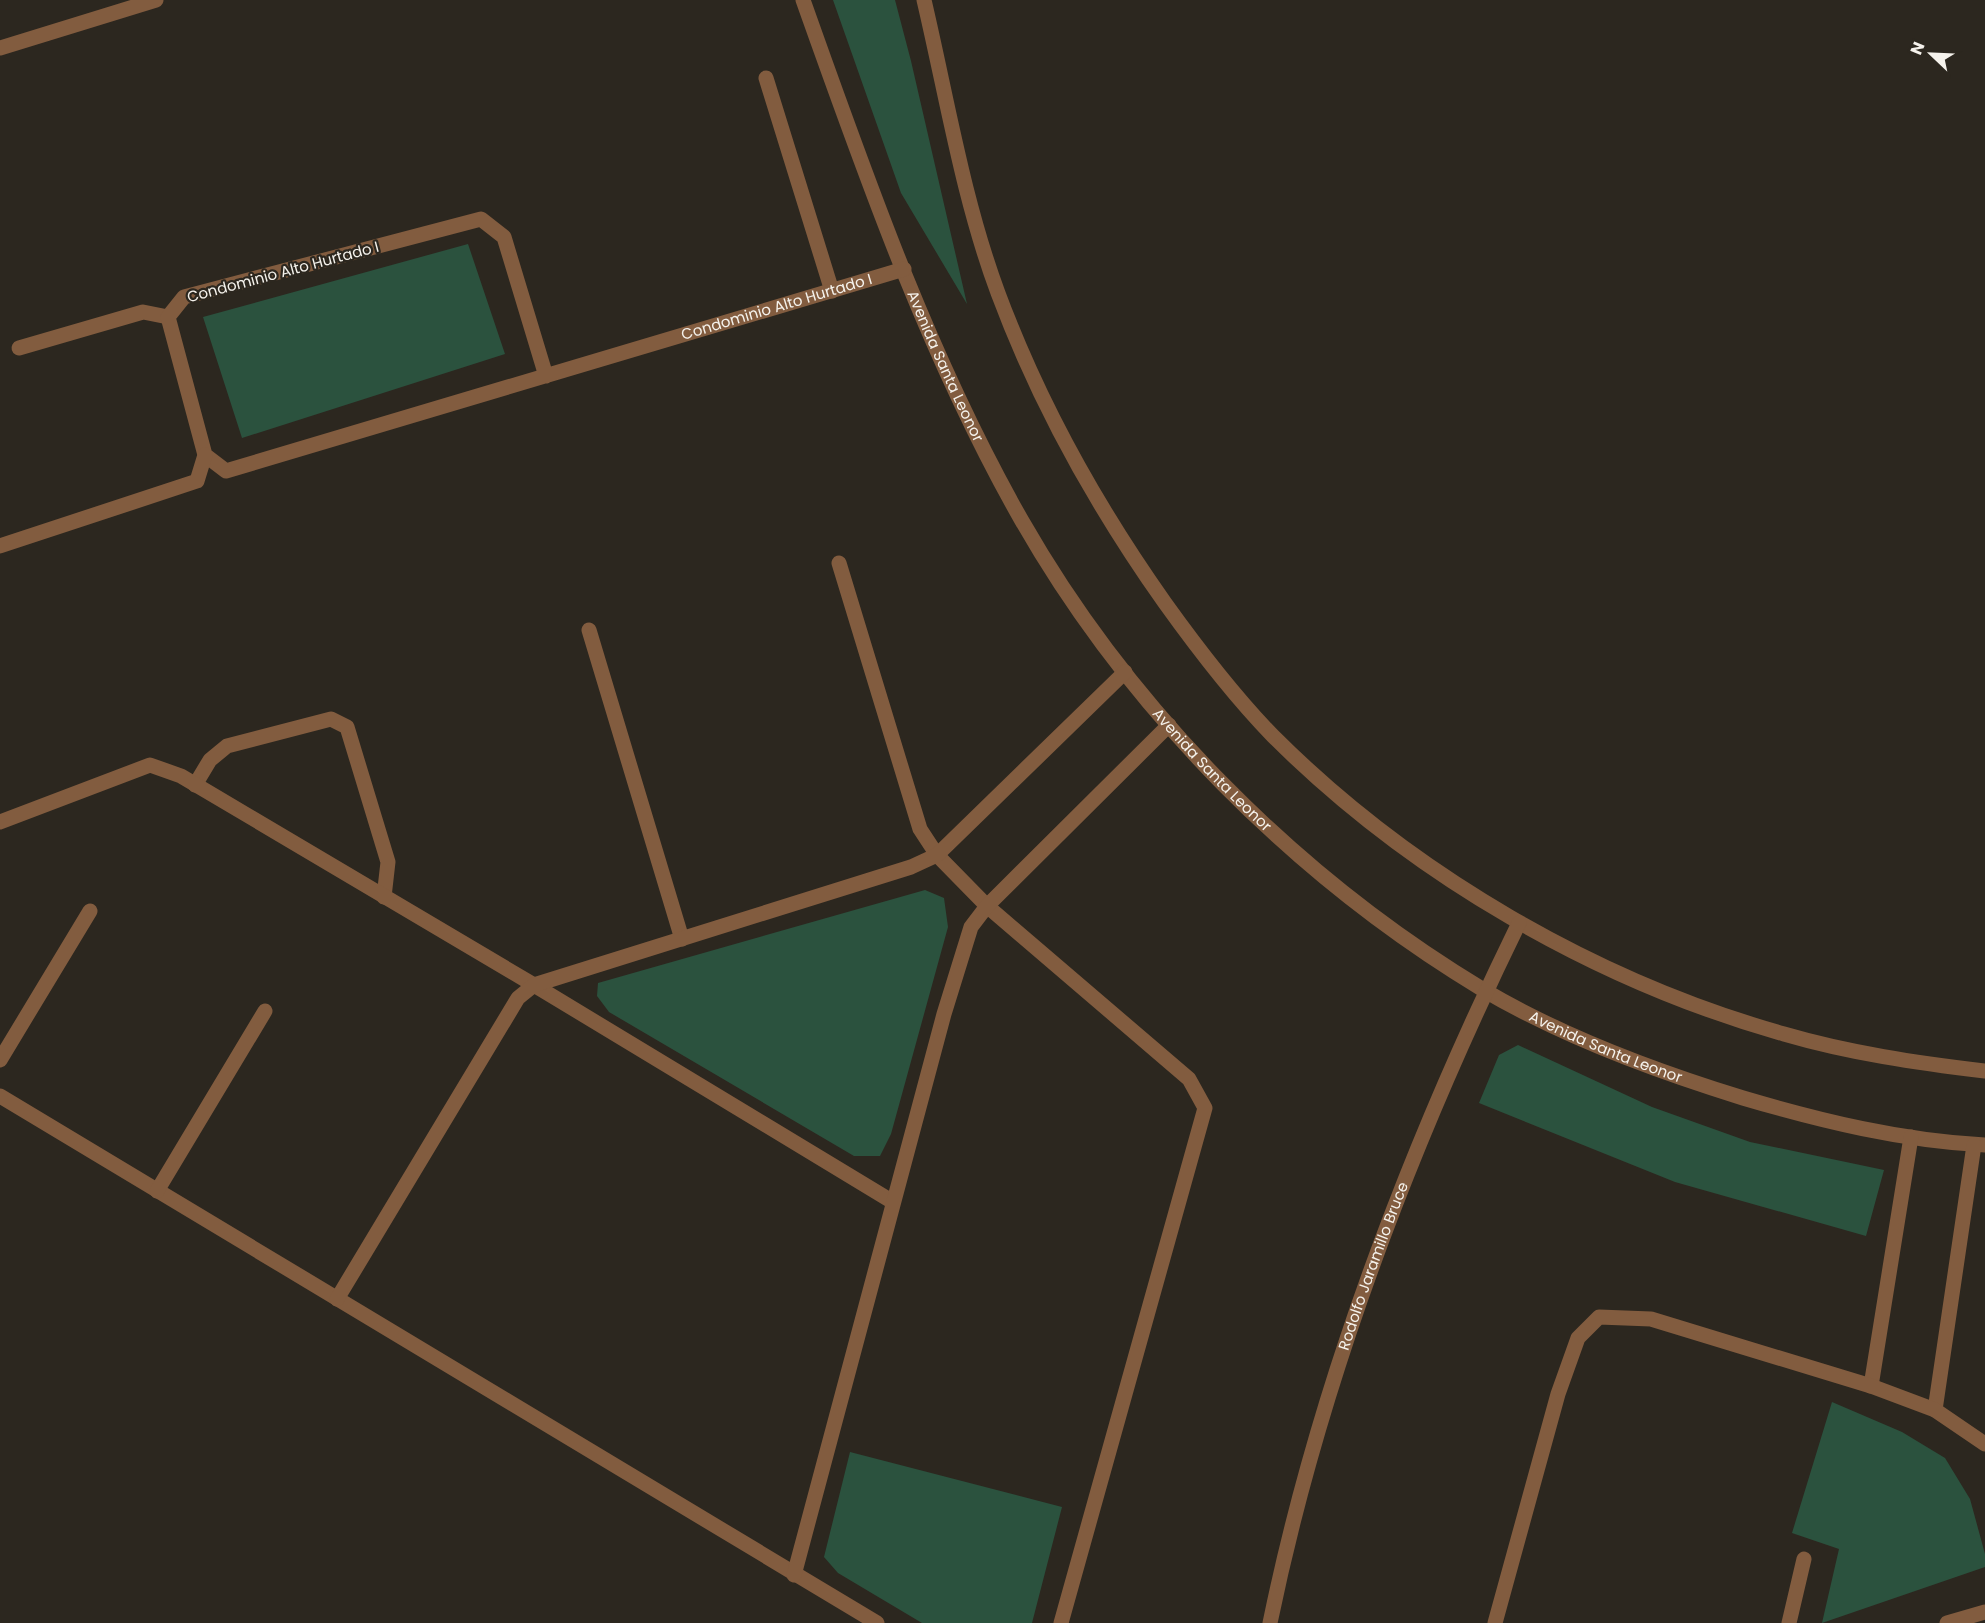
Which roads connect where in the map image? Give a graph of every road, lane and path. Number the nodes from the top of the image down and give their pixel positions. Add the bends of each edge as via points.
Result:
1 (156, 0) edge
2 (803, 0) edge
3 (924, 0) edge
4 (0, 48) edge
5 (765, 78) dead end
6 (904, 269) junction
7 (832, 291) junction
8 (168, 317) junction
9 (19, 348) dead end
10 (546, 376) junction
11 (206, 455) junction
12 (0, 546) edge
13 (839, 563) dead end
14 (589, 630) dead end
15 (1125, 672) junction
16 (1169, 725) junction
17 (195, 784) junction
18 (0, 822) edge
19 (937, 855) junction
20 (384, 897) junction
21 (987, 906) junction
22 (90, 911) dead end
23 (1519, 923) junction
24 (682, 939) junction
25 (534, 985) junction
26 (1486, 991) junction
27 (265, 1011) dead end
28 (0, 1060) edge
29 (1985, 1071) edge
30 (0, 1096) edge
31 (1911, 1137) junction
32 (1980, 1145) edge
33 (157, 1191) junction
34 (893, 1202) junction
35 (337, 1299) junction
36 (1871, 1386) junction
37 (1935, 1410) junction
38 (1985, 1444) edge
39 (1804, 1558) dead end
40 (794, 1575) junction
41 (1985, 1612) edge
42 (877, 1623) edge
43 (1061, 1623) edge
44 (1269, 1623) edge
45 (1495, 1623) edge
46 (1789, 1623) edge
47 (1947, 1623) edge

1 - 4 street
2 - 6 street, Avenida Santa Leonor
3 - 23 street via 963,176 998,292 1059,430 1139,566 1226,684 1271,734 1320,780 1407,850
5 - 7 street
6 - 7 street, Condominio Alto Hurtado I
6 - 15 street, Avenida Santa Leonor via 981,446 1042,553
7 - 10 street, Condominio Alto Hurtado I
8 - 9 street via 143,312
8 - 10 street, Condominio Alto Hurtado I via 184,297 481,219 504,237
8 - 11 street
10 - 11 street, Condominio Alto Hurtado I via 226,471
11 - 12 street via 197,481
13 - 19 street via 920,829
14 - 24 street
15 - 16 street, Avenida Santa Leonor
15 - 19 street
16 - 21 street
16 - 26 street, Avenida Santa Leonor via 1246,807 1314,868 1385,925
17 - 18 street via 150,765
17 - 20 street
17 - 20 street via 210,759 227,746 331,719 347,727 388,862
19 - 21 street
19 - 24 street via 911,867
20 - 25 street
21 - 34 street via 971,927
21 - 43 street via 1189,1079 1205,1108
22 - 28 street
23 - 26 street, Rodolfo Jaramillo Bruce
23 - 29 street via 1658,990 1721,1015 1851,1050
24 - 25 street
25 - 34 street
25 - 35 street via 518,998
26 - 31 street, Avenida Santa Leonor via 1600,1047 1722,1092 1849,1126
26 - 44 street, Rodolfo Jaramillo Bruce via 1411,1165 1358,1307 1305,1473
27 - 33 street
30 - 33 street
31 - 32 street, Avenida Santa Leonor
31 - 36 street
32 - 37 street
33 - 35 street
34 - 40 street
35 - 40 street
36 - 37 street
36 - 45 street via 1651,1319 1599,1317 1578,1338 1562,1383
37 - 38 street
39 - 46 street
40 - 42 street
41 - 47 street

